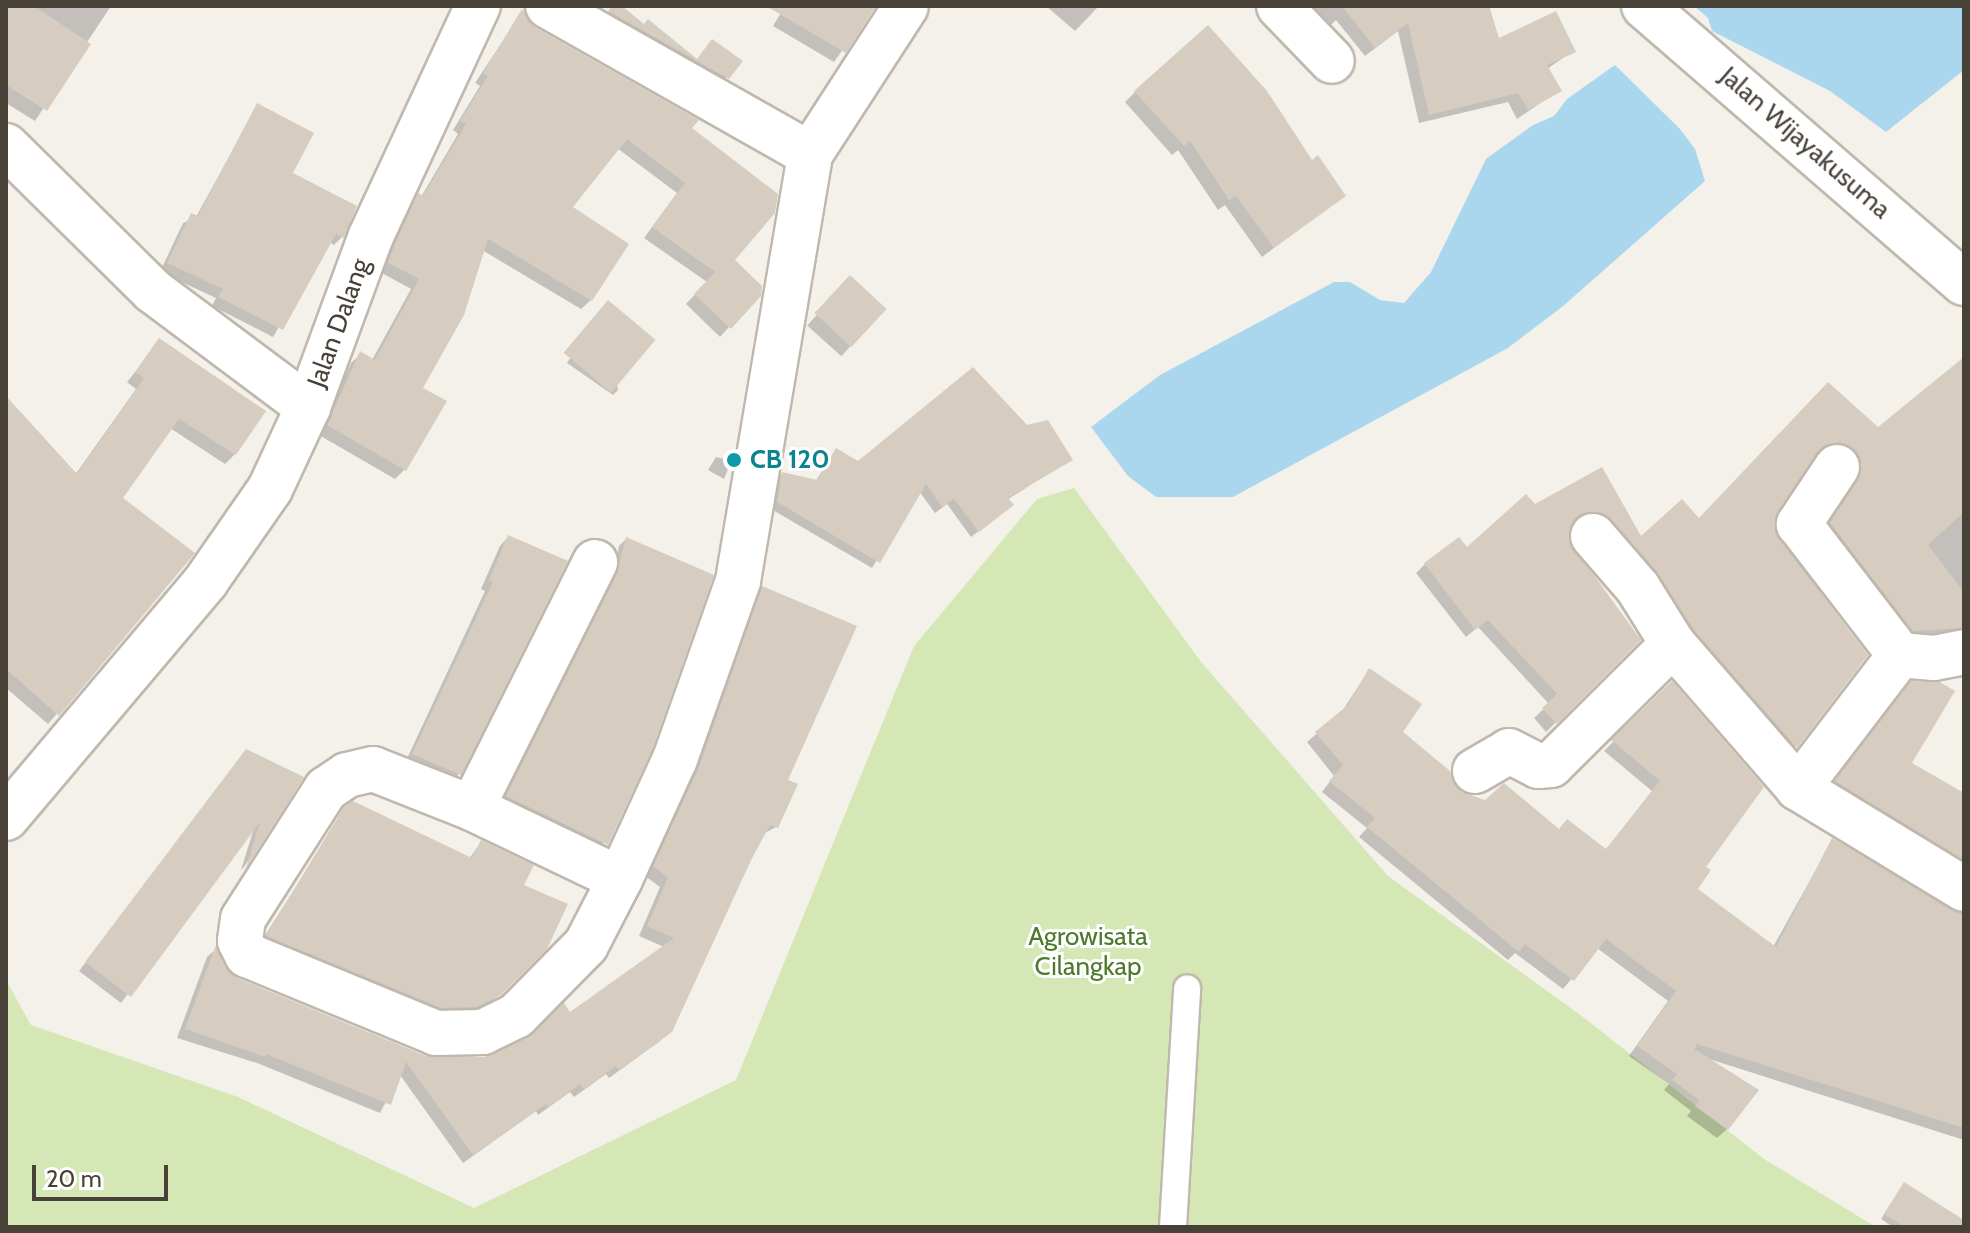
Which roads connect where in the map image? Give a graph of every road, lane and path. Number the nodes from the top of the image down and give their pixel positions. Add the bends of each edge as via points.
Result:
1 (478, 6) edge
2 (906, 6) edge
3 (1279, 6) edge
4 (1644, 6) edge
5 (560, 9) edge
6 (1332, 61) dead end
7 (6, 146) edge
8 (810, 154) junction
9 (1964, 283) edge
10 (308, 407) junction
11 (1837, 467) dead end
12 (1593, 536) dead end
13 (595, 562) dead end
14 (1673, 644) junction
15 (1964, 652) edge
16 (1900, 655) junction
17 (1475, 771) dead end
18 (1798, 788) junction
19 (472, 808) junction
20 (6, 818) edge
21 (620, 879) junction
22 (1964, 889) edge
23 (1187, 988) dead end
24 (1173, 1227) edge

1 - 10 street, Jalan Dalang via 371,236
2 - 8 street
3 - 6 street
4 - 9 street, Jalan Wijayakusuma
5 - 8 street
7 - 10 street, Jalan Dalang via 153,291
8 - 21 street via 738,581 675,759
10 - 20 street via 270,489 206,581
11 - 16 street via 1799,524
12 - 14 street via 1638,588
13 - 19 street
14 - 17 street via 1551,765 1538,766 1509,751
14 - 18 street
15 - 16 street via 1934,658
16 - 18 street
18 - 22 street
19 - 21 street
19 - 21 street via 373,769 347,775 326,789 243,919 240,941 247,955 436,1033 483,1032 516,1016 586,945
23 - 24 lane

